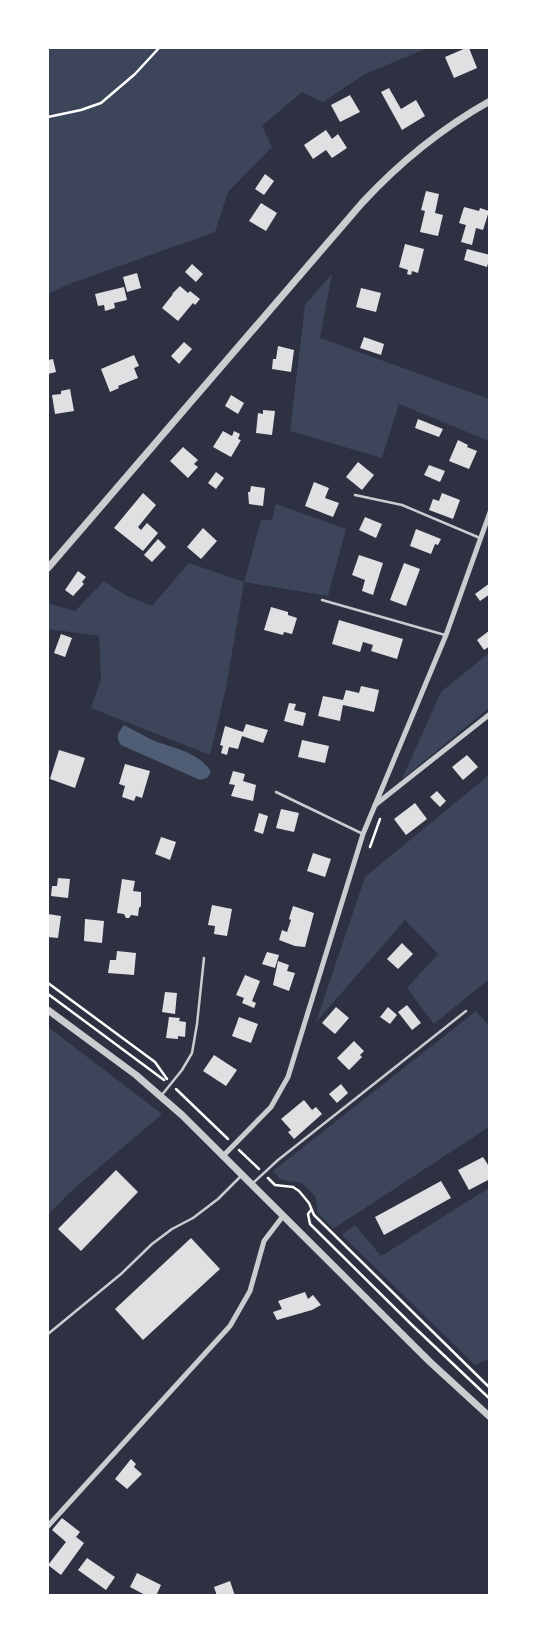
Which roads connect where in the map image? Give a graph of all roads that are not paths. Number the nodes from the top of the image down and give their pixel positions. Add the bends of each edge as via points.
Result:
1 (490, 101) edge
2 (355, 495) dead end
3 (490, 512) edge
4 (480, 538) junction
5 (48, 568) edge
6 (322, 600) dead end
7 (446, 635) junction
8 (490, 714) edge
9 (276, 792) dead end
10 (375, 806) junction
11 (363, 834) junction
12 (204, 958) dead end
13 (48, 1010) edge
14 (466, 1011) dead end
15 (161, 1096) junction
16 (223, 1156) junction
17 (242, 1174) junction
18 (252, 1184) junction
19 (283, 1216) junction
20 (48, 1334) edge
21 (490, 1417) edge
22 (48, 1526) edge

1 - 5 street via 412,155 362,202
2 - 4 lane via 402,505
3 - 4 street
4 - 7 street
6 - 7 lane
7 - 10 street
8 - 10 street
9 - 11 lane
10 - 11 street
11 - 16 street via 288,1077 271,1107
12 - 15 lane via 192,1053
13 - 15 street
14 - 18 lane
15 - 16 street
16 - 17 street
17 - 18 street
17 - 20 lane via 218,1199 152,1244
18 - 19 street
19 - 21 street
19 - 22 street via 264,1241 250,1291 230,1326

